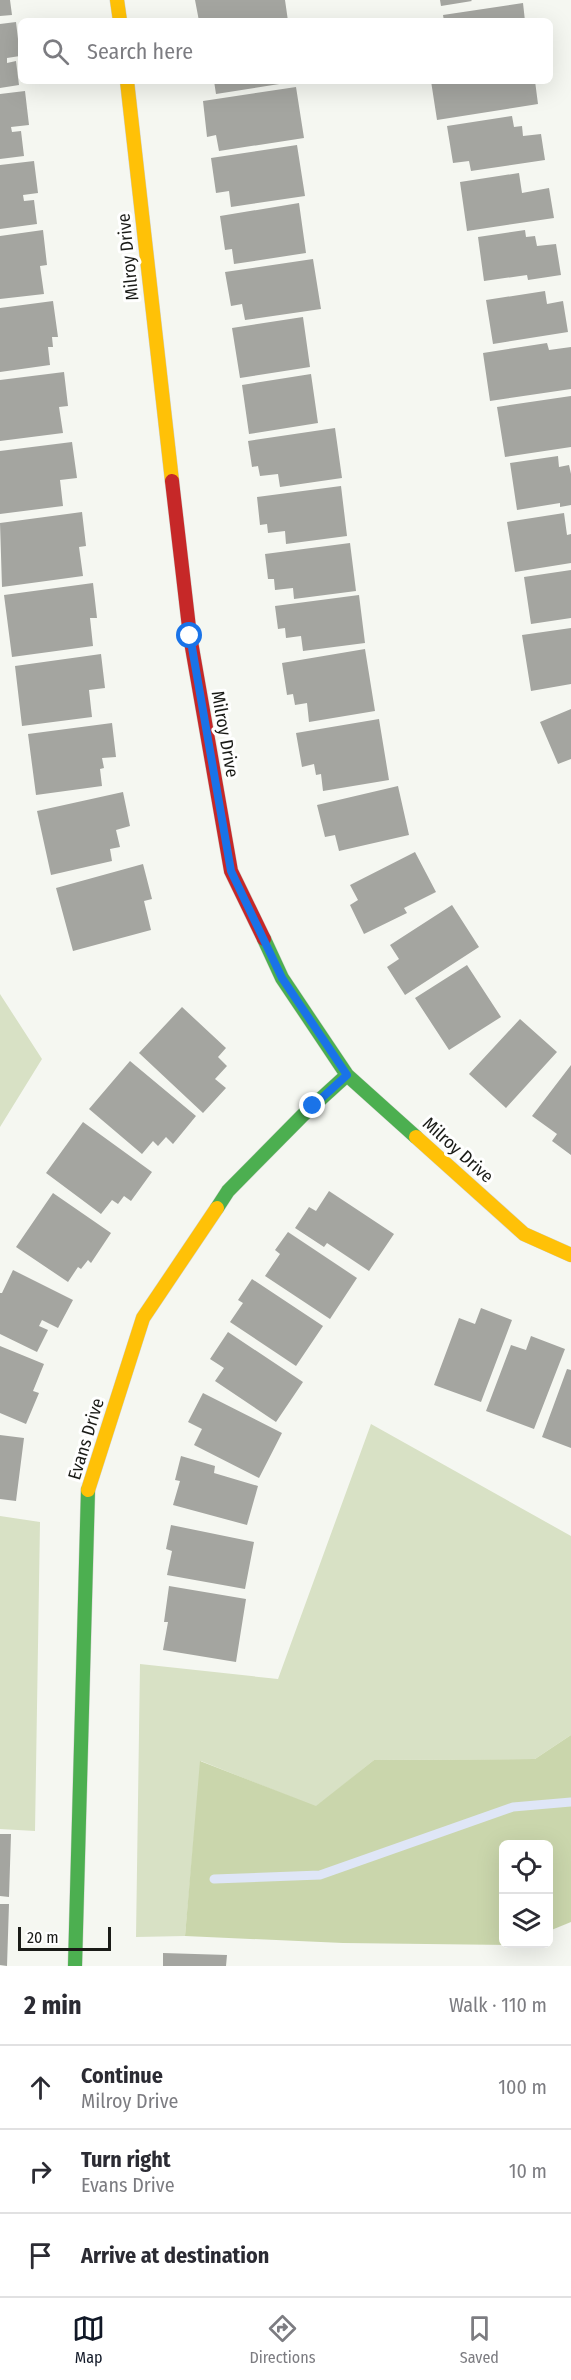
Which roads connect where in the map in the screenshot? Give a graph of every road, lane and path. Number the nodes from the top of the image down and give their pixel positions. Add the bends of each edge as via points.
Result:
1 (117, 0) edge
2 (120, 18) edge
3 (127, 84) edge
4 (347, 1075) junction
5 (571, 1255) edge
6 (75, 1966) edge

1 - 2 street
3 - 4 street, Milroy Drive via 190,636 231,871 282,978
4 - 5 street, Milroy Drive via 524,1234
4 - 6 street, Evans Drive via 228,1191 144,1318 88,1486

